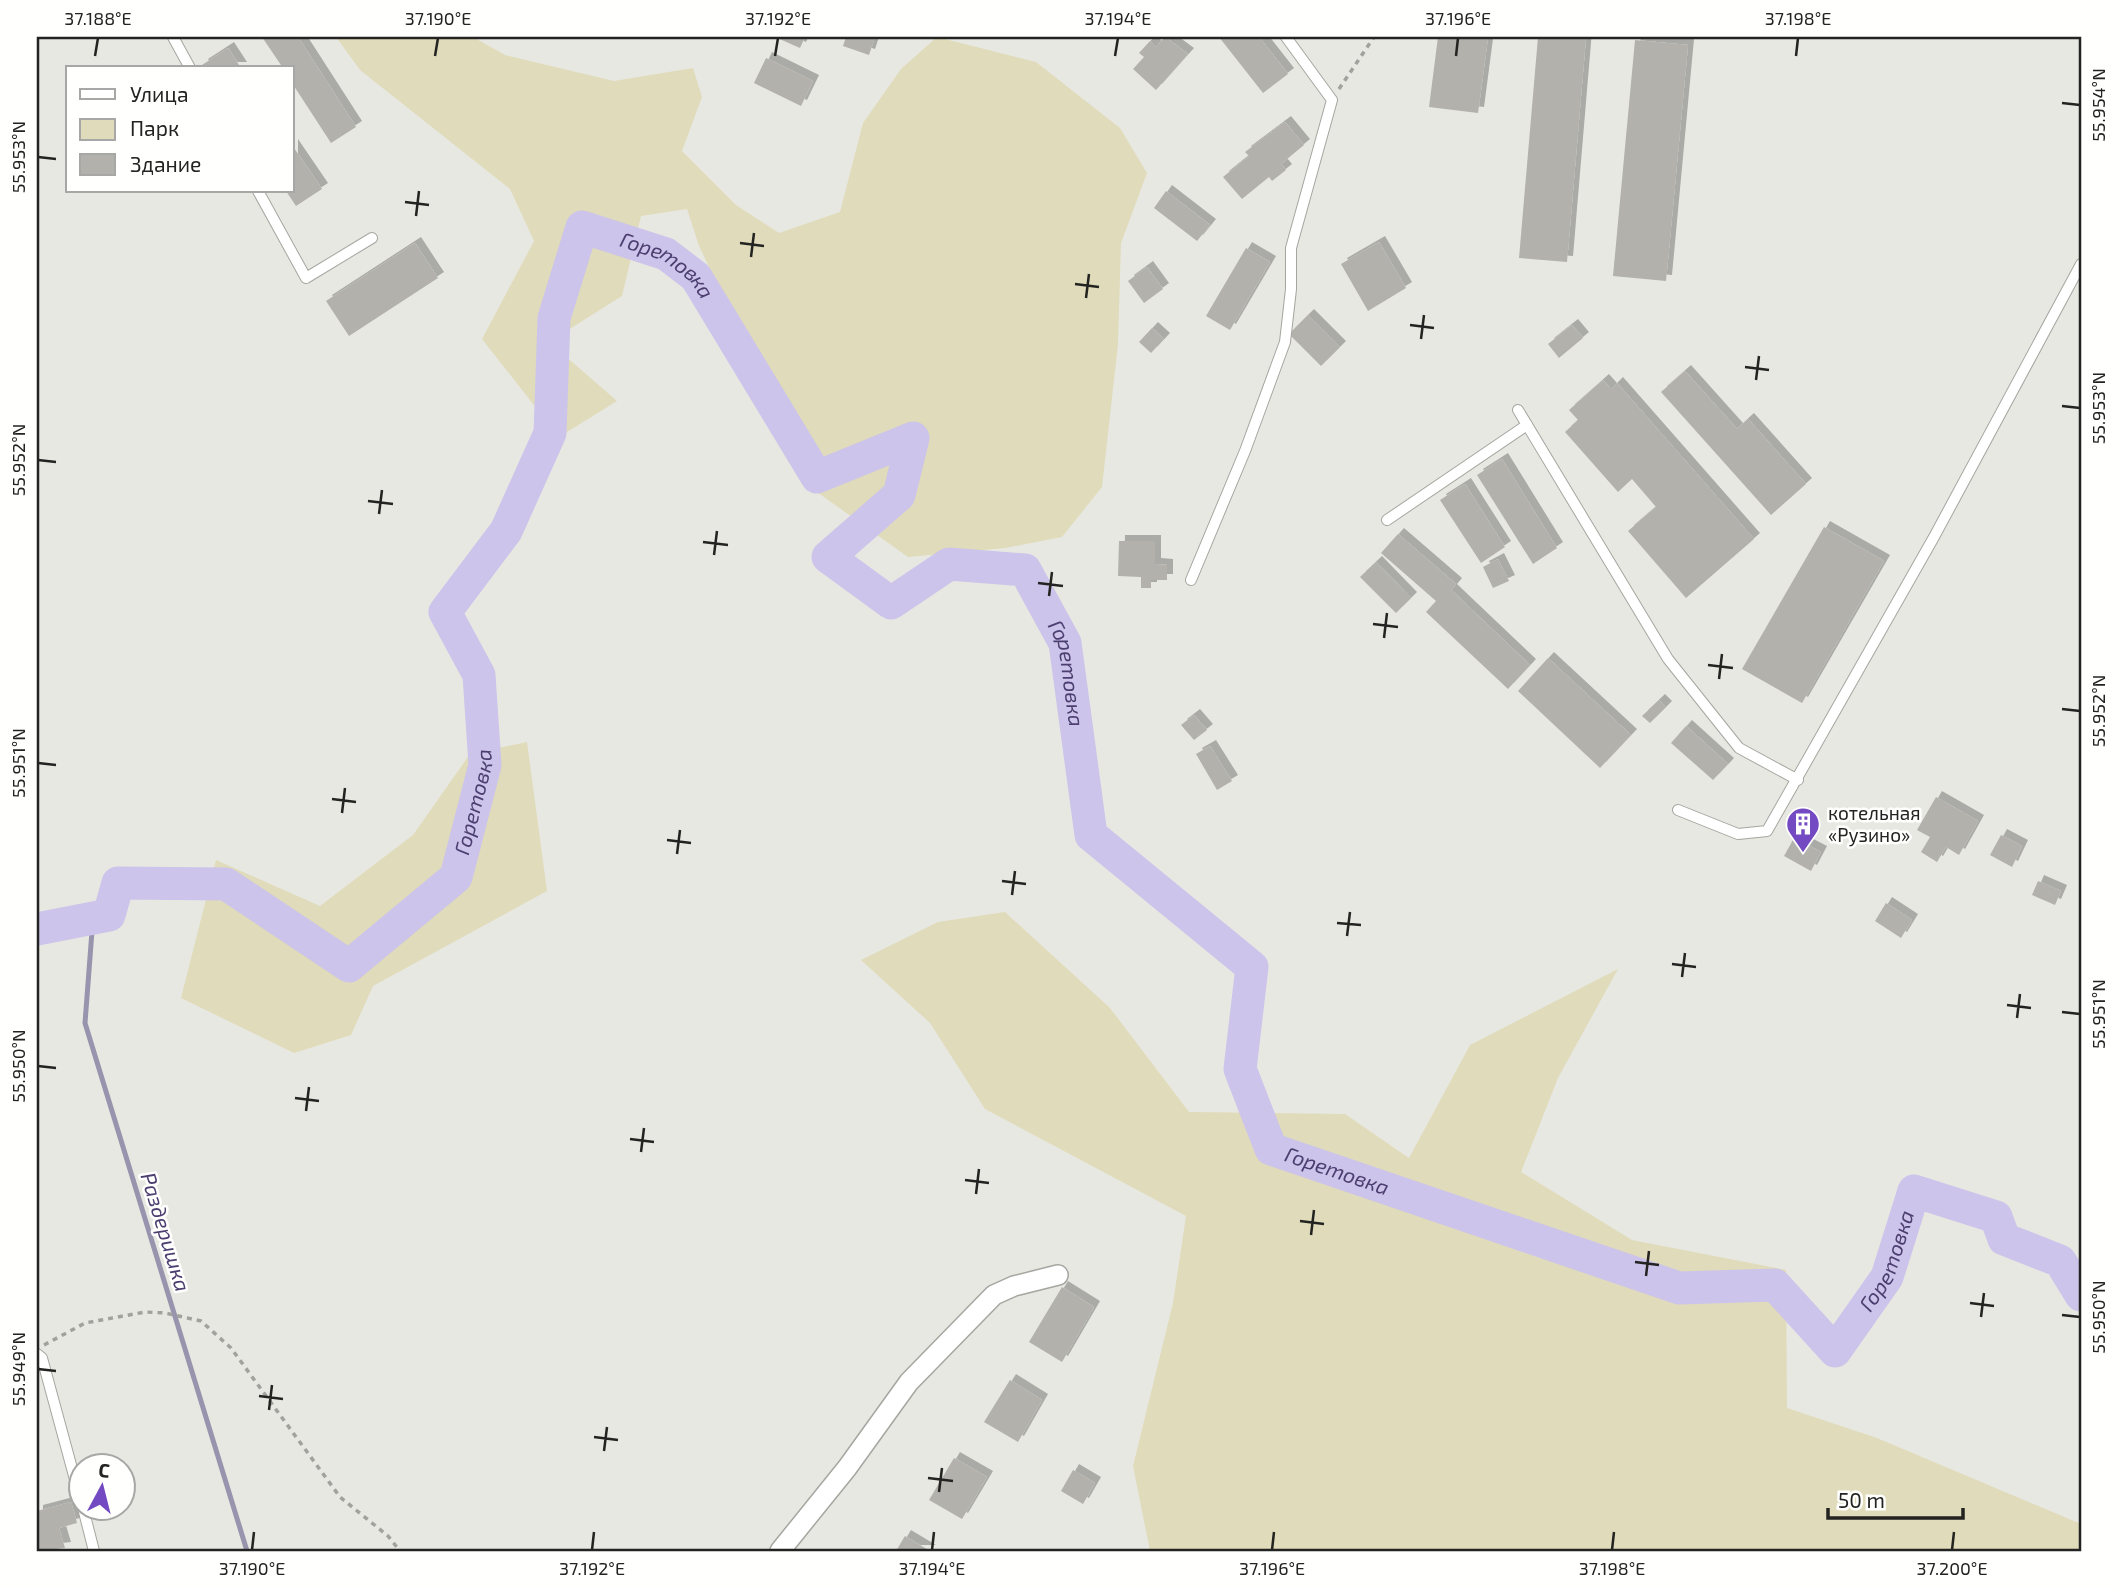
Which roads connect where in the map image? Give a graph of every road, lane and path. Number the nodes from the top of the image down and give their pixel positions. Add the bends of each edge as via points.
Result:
1 (173, 37) edge
2 (1286, 37) edge
3 (1374, 37) edge
4 (189, 66) edge
5 (1332, 100) junction
6 (259, 192) edge
7 (372, 238) dead end
8 (2081, 264) edge
9 (2078, 281) edge
10 (1518, 410) dead end
11 (1527, 425) junction
12 (1387, 520) dead end
13 (1191, 580) dead end
14 (1798, 780) junction
15 (1678, 810) dead end
16 (1058, 1275) dead end
17 (37, 1351) edge
18 (69, 1452) edge
19 (87, 1522) edge
20 (94, 1551) edge
21 (400, 1551) edge
22 (780, 1551) edge

1 - 4 lane
2 - 5 lane
3 - 5 path
5 - 13 lane via 1291,248 1284,342
6 - 7 lane via 306,278
8 - 9 lane
9 - 14 lane
10 - 11 lane
11 - 12 lane
11 - 14 lane via 1668,659 1739,748
14 - 15 lane via 1767,831 1738,834
16 - 22 street via 994,1295 909,1382
17 - 18 lane
17 - 21 path via 85,1323 145,1312 201,1321 231,1348 340,1497
19 - 20 lane

